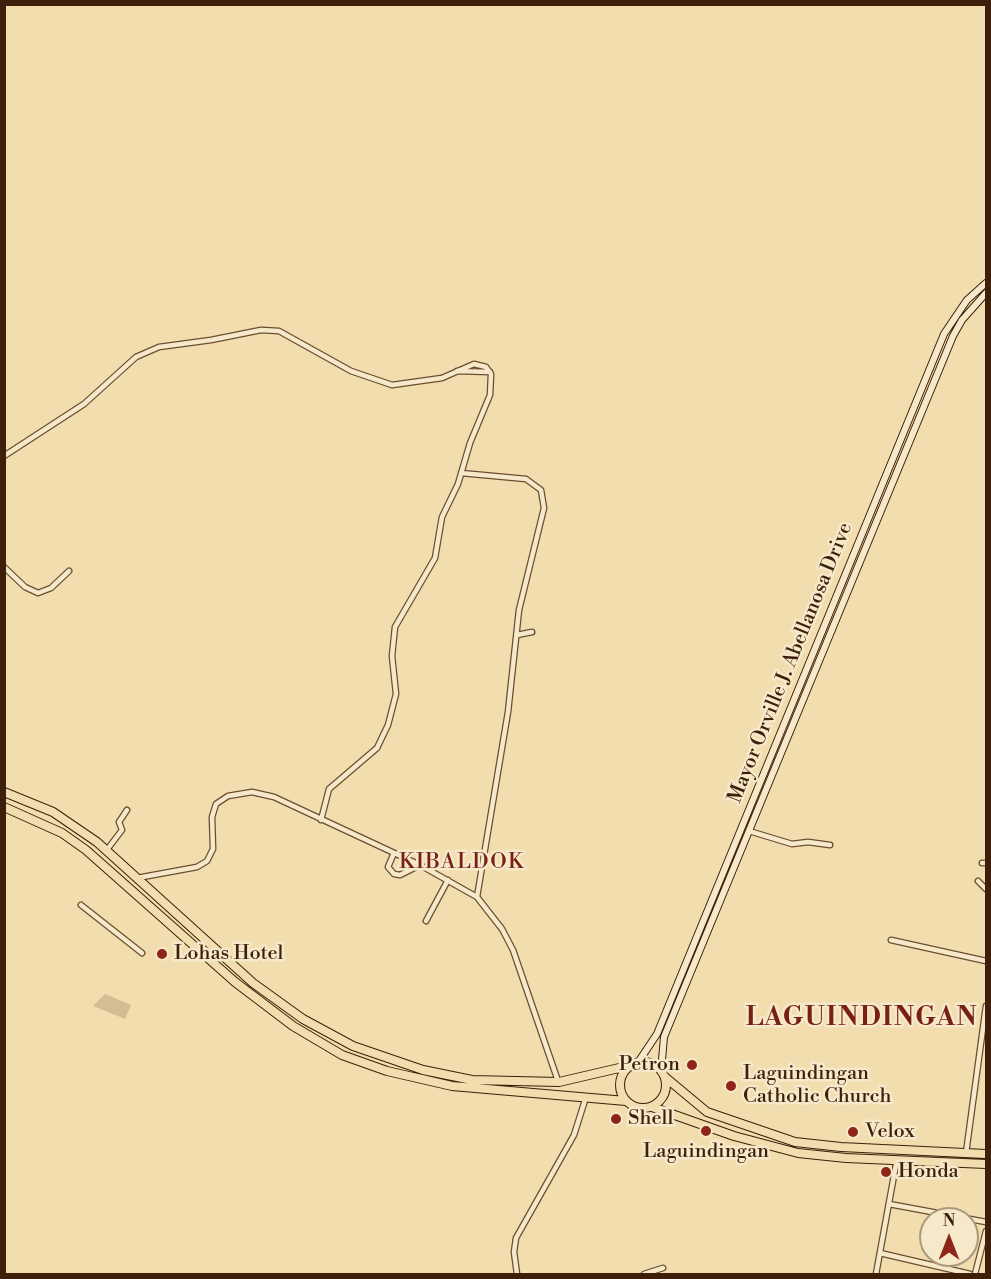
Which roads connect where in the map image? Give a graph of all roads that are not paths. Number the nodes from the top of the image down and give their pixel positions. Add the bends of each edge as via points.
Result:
1 (987, 283) edge
2 (987, 293) edge
3 (4, 456) edge
4 (461, 473) junction
5 (4, 567) edge
6 (69, 571) dead end
7 (532, 632) dead end
8 (516, 635) junction
9 (4, 792) edge
10 (4, 807) edge
11 (127, 810) dead end
12 (321, 820) junction
13 (67, 821) junction
14 (749, 831) junction
15 (62, 833) junction
16 (830, 845) dead end
17 (106, 850) junction
18 (394, 853) junction
19 (420, 865) junction
20 (137, 879) junction
21 (448, 880) junction
22 (978, 881) dead end
23 (987, 889) edge
24 (477, 897) junction
25 (81, 905) dead end
26 (426, 921) dead end
27 (891, 940) dead end
28 (142, 953) dead end
29 (987, 961) edge
30 (987, 1006) edge
31 (635, 1064) junction
32 (978, 1066) junction
33 (987, 1068) edge
34 (423, 1070) junction
35 (663, 1074) junction
36 (421, 1080) junction
37 (525, 1082) junction
38 (559, 1082) junction
39 (526, 1093) junction
40 (586, 1096) junction
41 (626, 1101) junction
42 (652, 1107) junction
43 (898, 1150) junction
44 (966, 1153) junction
45 (987, 1154) edge
46 (897, 1160) junction
47 (987, 1164) edge
48 (889, 1204) junction
49 (987, 1222) edge
50 (987, 1231) edge
51 (880, 1253) junction
52 (663, 1268) dead end
53 (517, 1275) edge
54 (644, 1275) edge
55 (876, 1275) edge
56 (970, 1275) edge
57 (975, 1275) edge

1 - 31 main road, Mayor Orville J. Abellanosa Drive via 967,300 944,334 657,1034
2 - 14 main road, Mayor Orville J. Abellanosa Drive via 952,336
3 - 4 street via 84,404 136,357 159,347 271,330 298,340 351,371 390,385 442,378 478,363 490,372 490,395
4 - 8 street via 526,479 541,490 543,514
4 - 12 street via 440,523 432,566 395,627 392,656 396,694 388,724 377,748 332,785
5 - 6 street via 25,587 38,593 51,588
7 - 8 street
8 - 24 street via 508,712
9 - 13 highway
10 - 15 highway
11 - 17 street via 119,822 122,830
12 - 18 street
12 - 20 street via 264,793 228,796 219,800 213,810 213,849 207,861 197,867
13 - 15 highway
13 - 17 highway
14 - 16 street via 792,844
14 - 35 main road, Mayor Orville J. Abellanosa Drive via 664,1037
15 - 36 highway via 235,982 293,1026 342,1055
17 - 20 highway
18 - 19 street
18 - 19 street via 388,867 394,874
19 - 21 street
20 - 34 highway via 254,983 303,1019 353,1046
21 - 24 street
21 - 26 street
22 - 23 street
24 - 38 street via 494,915 510,943
25 - 28 street
27 - 29 street
30 - 32 street
31 - 35 highway via 648,1063
31 - 38 highway
31 - 41 highway via 621,1082
32 - 33 street
32 - 44 street
34 - 36 highway
34 - 37 highway via 472,1080
35 - 42 highway via 664,1094
35 - 43 highway via 707,1112 769,1135 806,1144
36 - 39 highway
37 - 38 highway
37 - 39 highway
39 - 40 highway
40 - 41 highway
40 - 53 street via 574,1135 518,1232 513,1252
41 - 42 highway via 640,1108
42 - 46 highway via 734,1136 798,1153
43 - 44 highway
43 - 46 street
44 - 45 highway
46 - 47 highway
46 - 48 street
48 - 49 street
48 - 51 street
50 - 57 street
51 - 55 street
51 - 56 street
52 - 54 street

